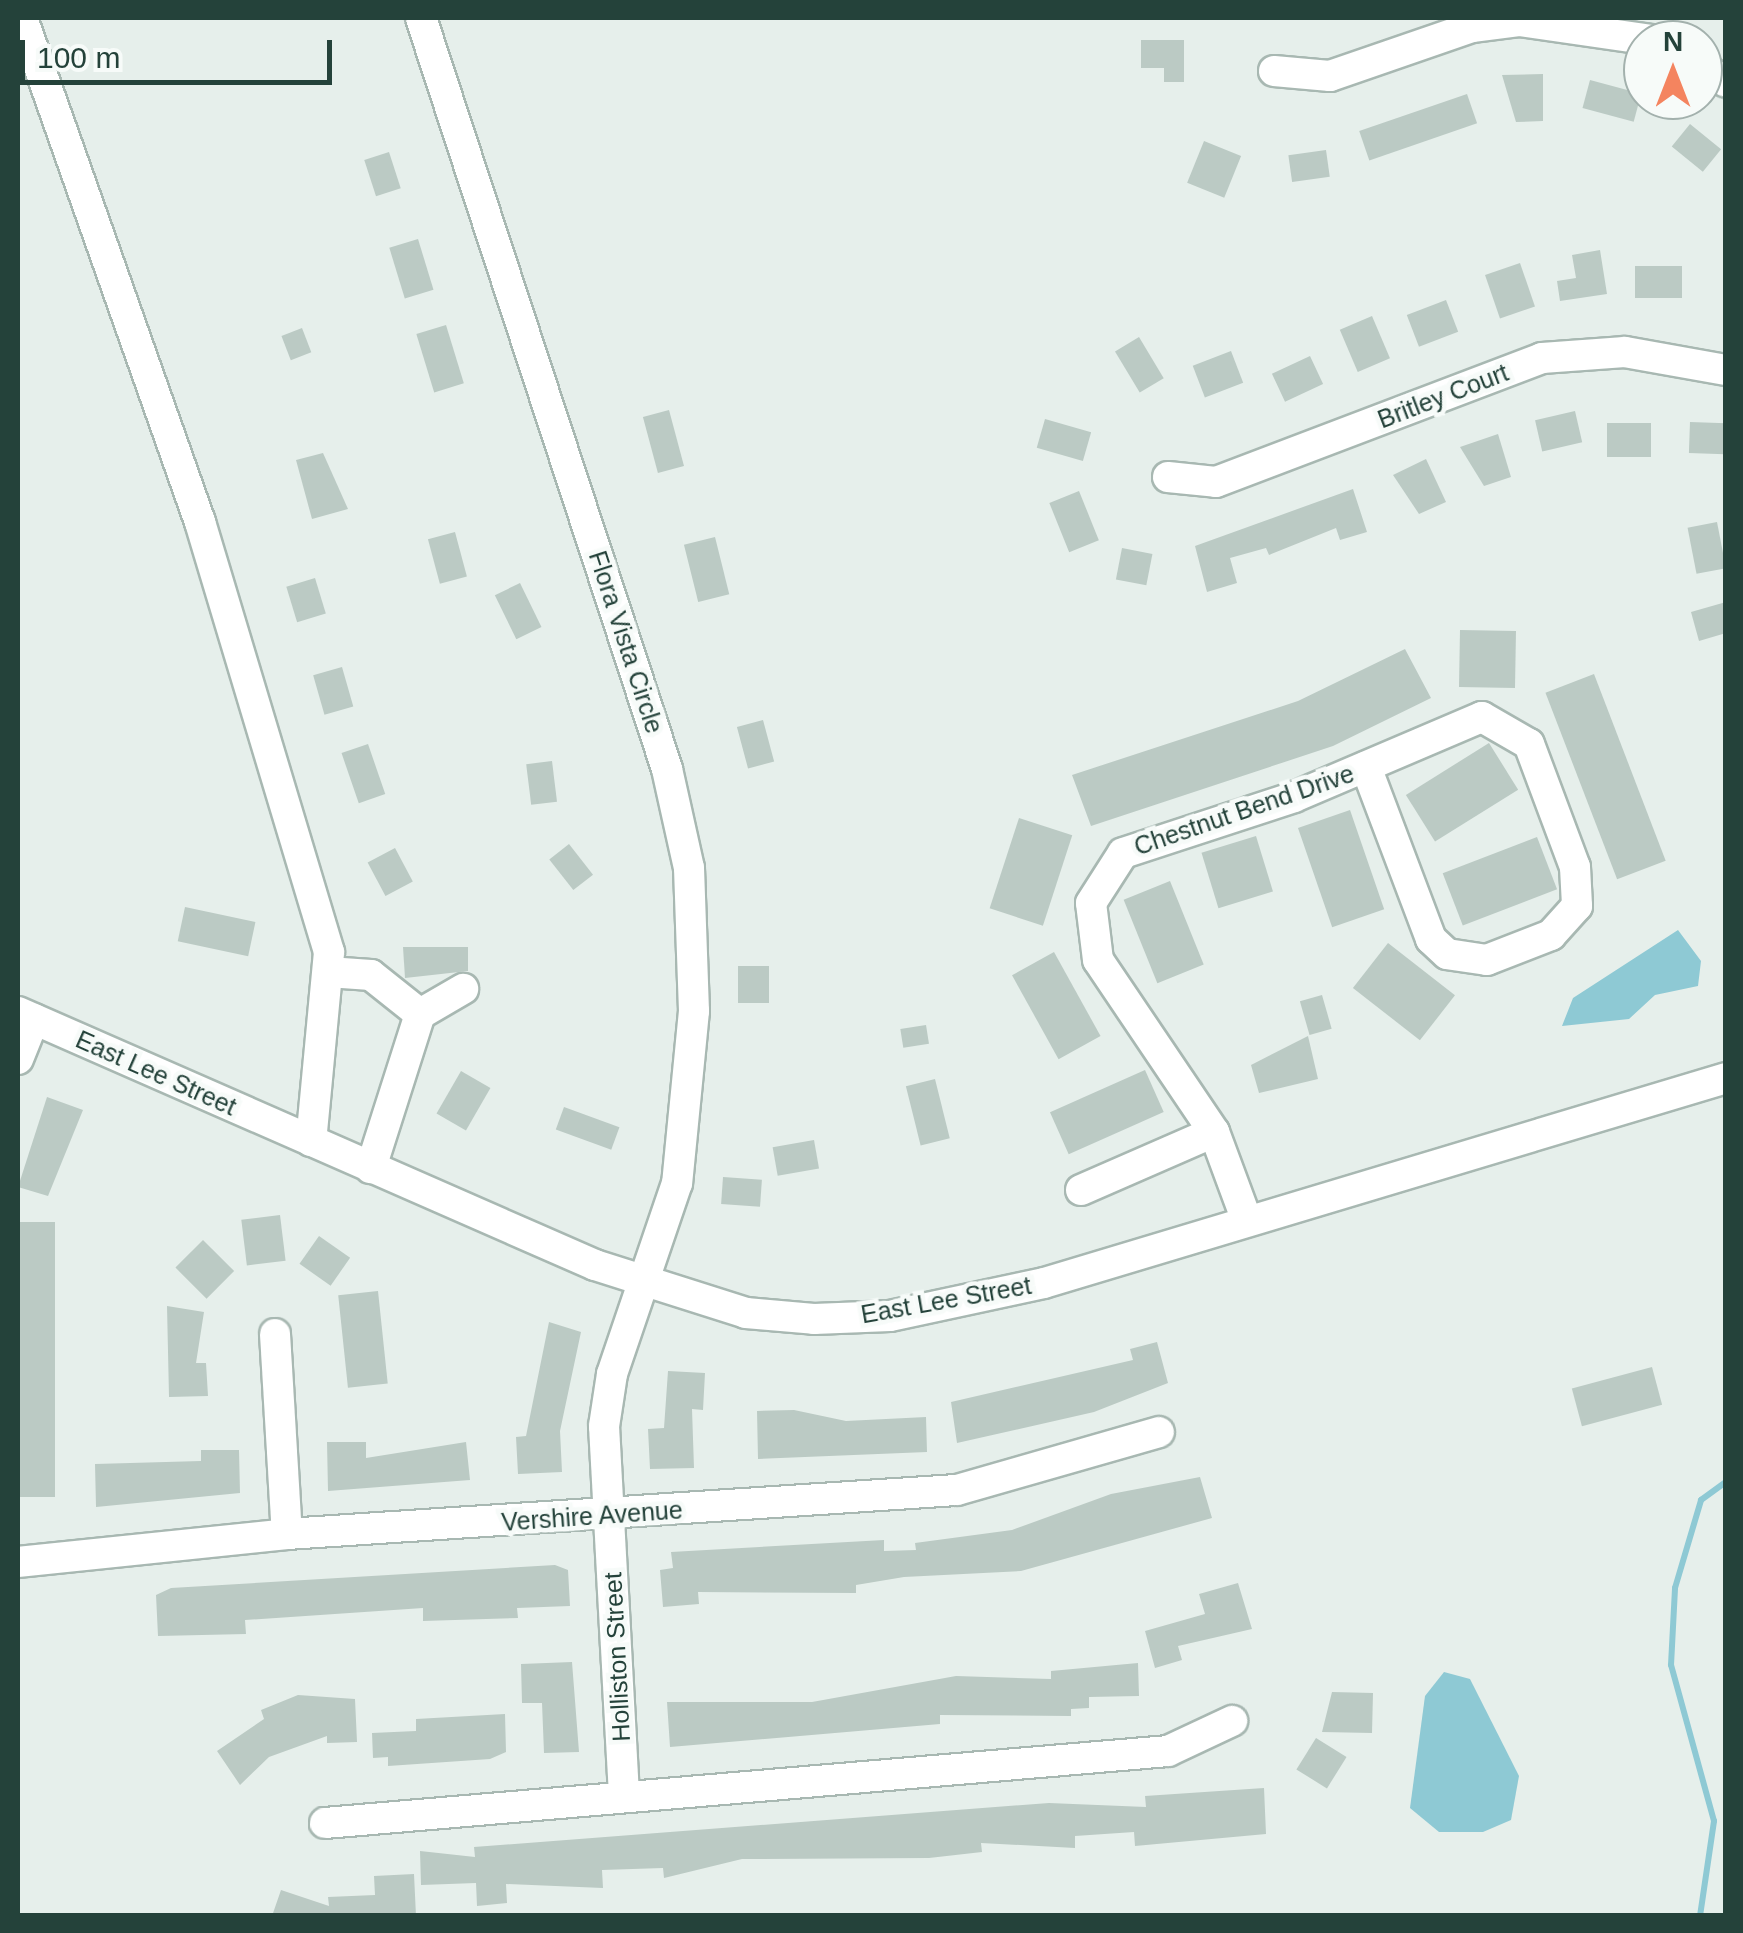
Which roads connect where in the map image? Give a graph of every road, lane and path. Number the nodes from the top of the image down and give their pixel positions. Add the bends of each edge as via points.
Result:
1 (22, 18) edge
2 (421, 18) edge
3 (1623, 36) edge
4 (1274, 70) dead end
5 (1726, 370) edge
6 (1168, 476) dead end
7 (1366, 766) junction
8 (328, 972) junction
9 (463, 990) dead end
10 (420, 1014) junction
11 (26, 1016) edge
12 (18, 1059) edge
13 (1726, 1078) edge
14 (1214, 1132) junction
15 (312, 1142) junction
16 (372, 1168) junction
17 (1081, 1190) dead end
18 (1247, 1221) junction
19 (643, 1283) junction
20 (274, 1334) dead end
21 (1159, 1432) dead end
22 (609, 1516) junction
23 (287, 1534) junction
24 (18, 1562) edge
25 (1232, 1721) dead end
26 (624, 1796) junction
27 (325, 1823) dead end

1 - 8 street via 200,522
2 - 19 street, Flora Vista Circle via 667,769 689,868 687,1107 677,1183
3 - 4 street via 1519,21 1472,28 1330,76
5 - 6 street, Britley Court via 1625,352 1542,358 1216,482
7 - 7 street, Chestnut Bend Drive via 1466,718 1516,729 1542,770 1576,868 1568,922 1487,960 1448,954 1430,939
7 - 14 street, Chestnut Bend Drive via 1148,838 1104,874 1091,903 1098,960
8 - 10 street via 371,975
8 - 15 street
9 - 10 street
10 - 16 street
11 - 12 street
11 - 15 street, East Lee Street
13 - 18 street, East Lee Street
14 - 17 street
14 - 18 street, Chestnut Bend Drive
15 - 16 street, East Lee Street
16 - 19 street, East Lee Street
18 - 19 street, East Lee Street via 1044,1283 890,1316 746,1313
19 - 22 street, Holliston Street via 608,1402
20 - 23 street
21 - 22 street, Vershire Avenue via 958,1490
22 - 23 street, Vershire Avenue
22 - 26 street, Holliston Street
23 - 24 street, Vershire Avenue
25 - 26 street via 1168,1751
26 - 27 street

